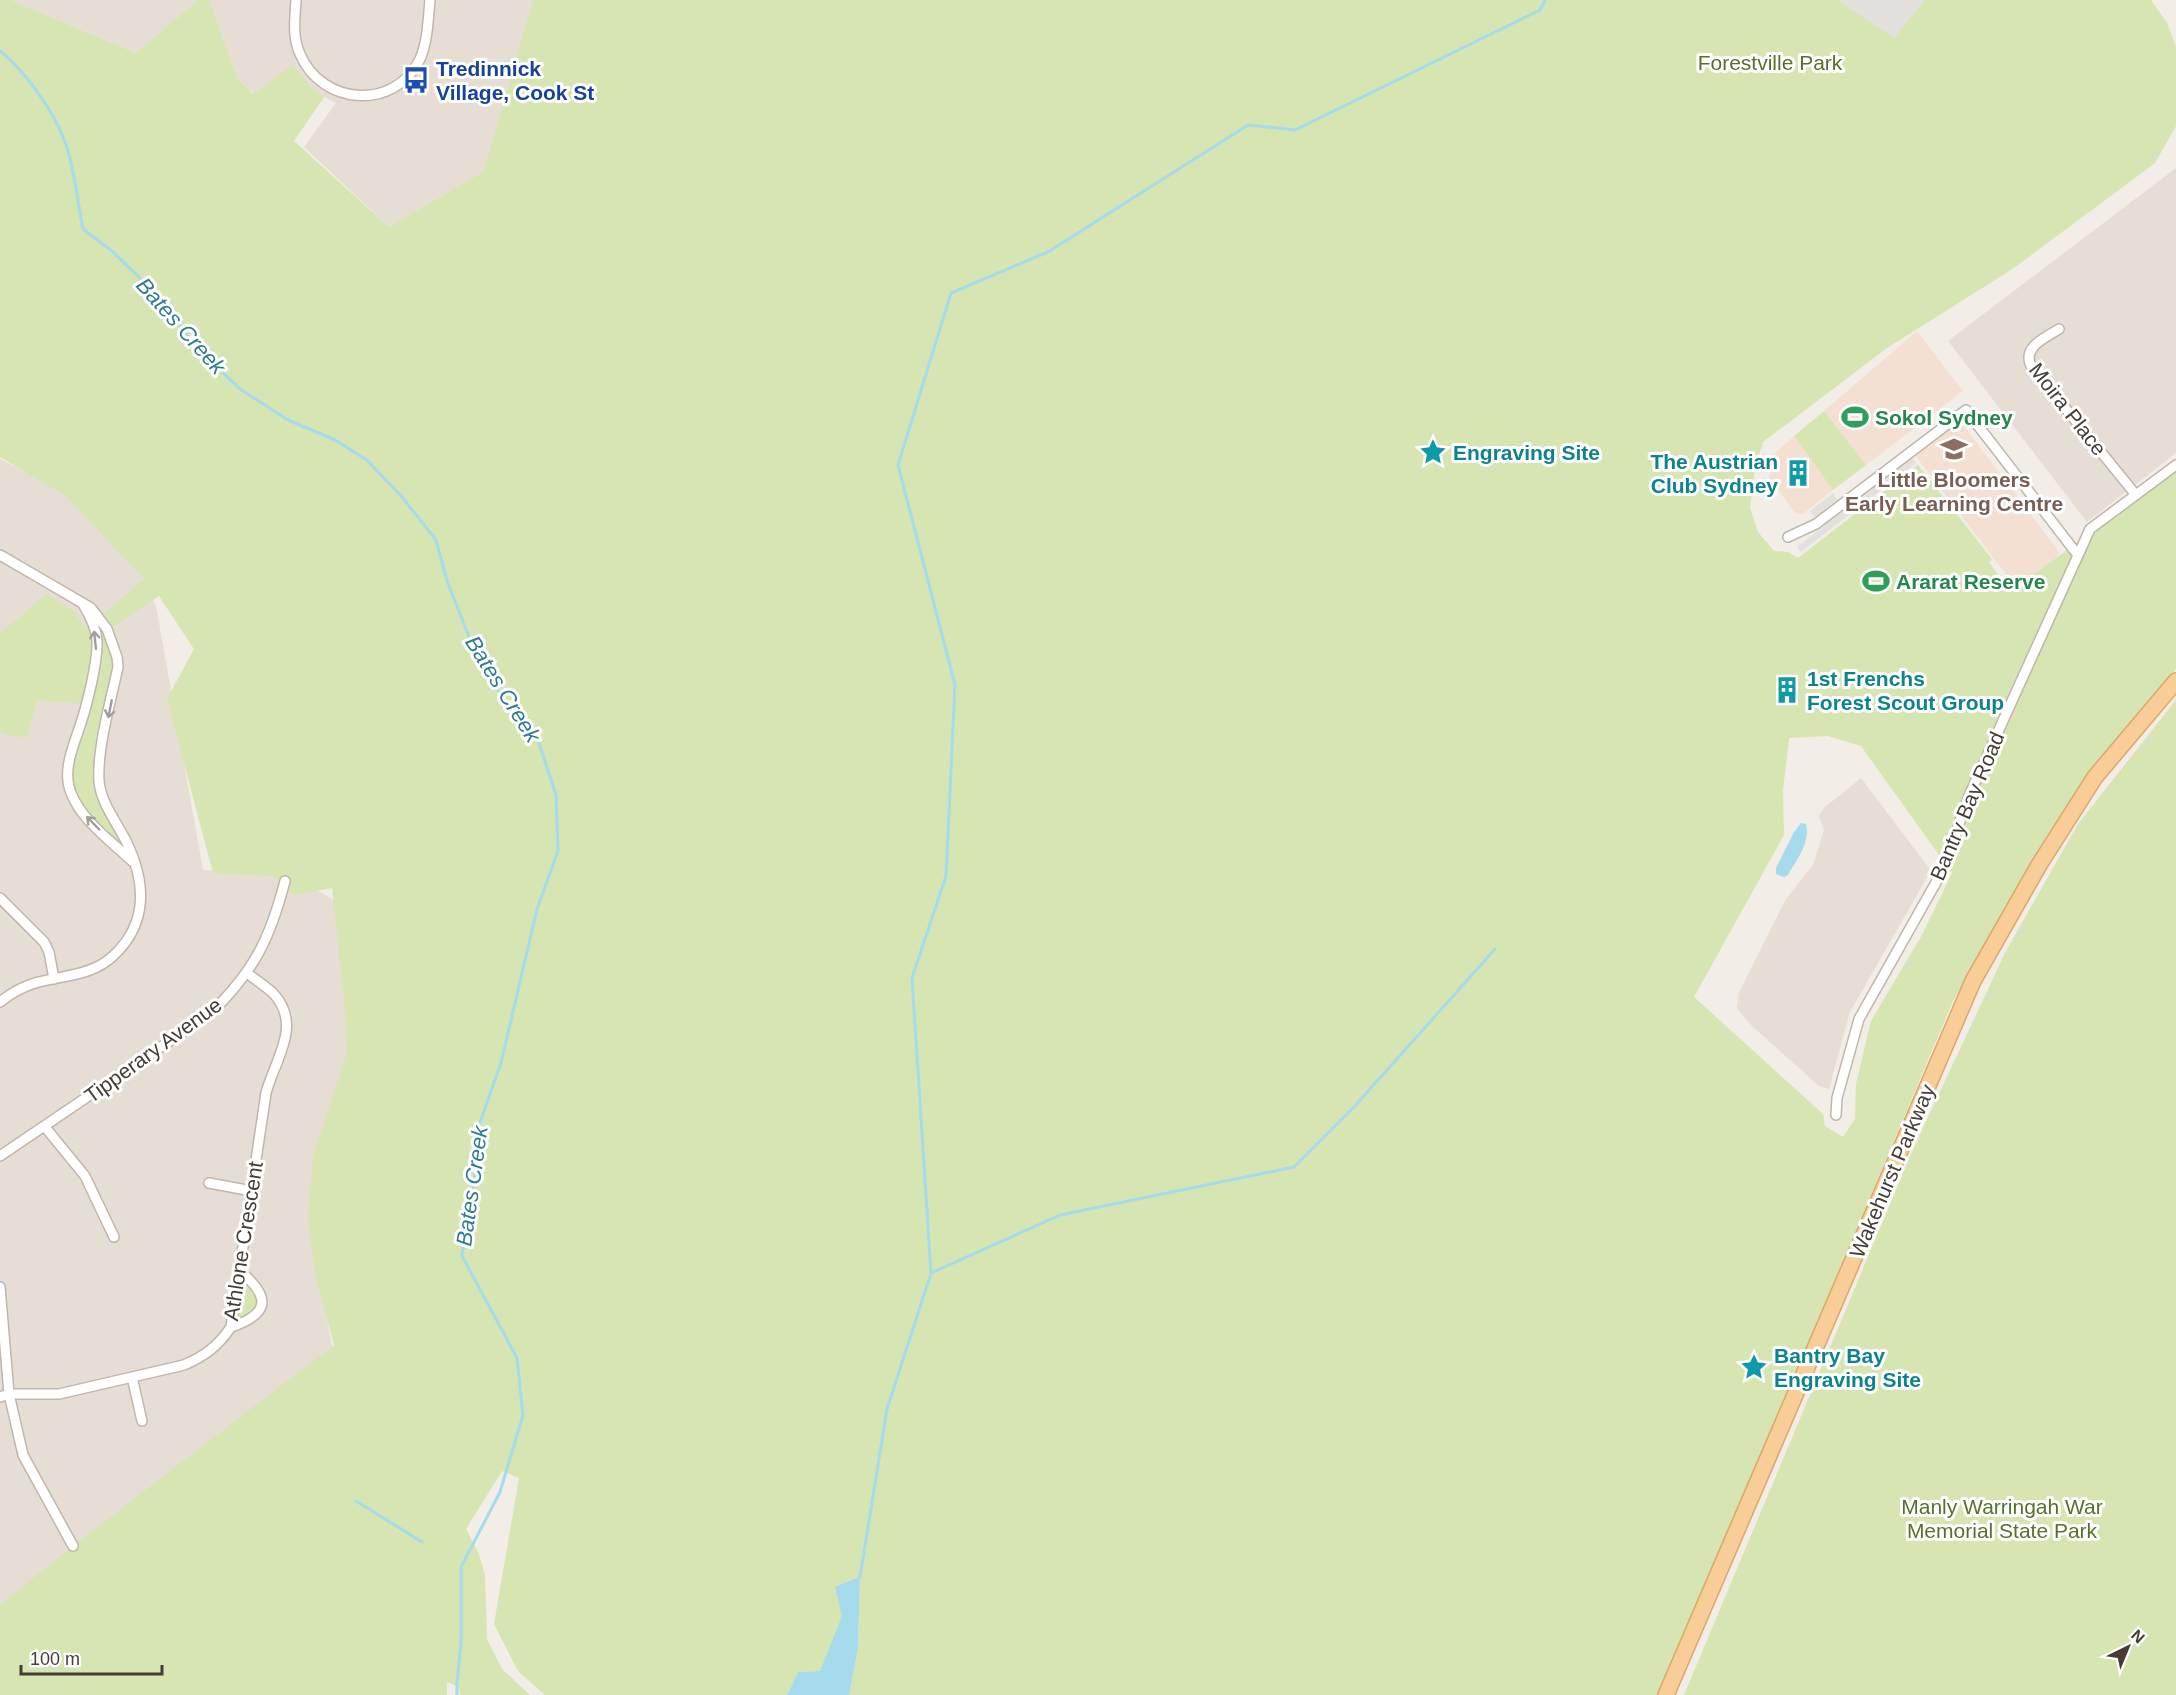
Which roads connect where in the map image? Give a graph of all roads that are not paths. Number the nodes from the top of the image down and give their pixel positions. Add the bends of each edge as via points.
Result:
1 (296, 0) edge
2 (430, 0) edge
3 (2059, 328) dead end
4 (2176, 465) edge
5 (2136, 495) junction
6 (1788, 537) dead end
7 (2077, 554) junction
8 (0, 555) edge
9 (81, 601) junction
10 (2176, 681) edge
11 (135, 864) junction
12 (285, 881) dead end
13 (0, 898) edge
14 (247, 973) junction
15 (54, 978) junction
16 (0, 1002) edge
17 (1836, 1115) dead end
18 (45, 1127) junction
19 (0, 1156) edge
20 (209, 1183) dead end
21 (252, 1191) junction
22 (114, 1237) dead end
23 (240, 1271) junction
24 (0, 1287) edge
25 (231, 1327) junction
26 (132, 1377) junction
27 (4, 1395) edge
28 (142, 1421) dead end
29 (72, 1546) dead end
30 (1666, 1695) edge

1 - 2 street via 295,40 308,70 334,90 362,96 386,91 412,72 425,46
3 - 5 street, Moira Place via 2030,351 2027,358
4 - 5 street, Bantry Bay Road
5 - 7 street, Bantry Bay Road via 2090,530
6 - 7 street via 1816,524 1966,410
7 - 17 street, Bantry Bay Road via 1968,798 1943,870 1859,1019
8 - 9 street
9 -> 11 street via 92,608 107,629 117,657 99,779 102,796
11 -> 9 street via 78,808 70,791 71,753 96,658 97,639
10 - 30 main road, Wakehurst Parkway via 2095,777 2039,864 1973,981
11 - 15 street via 142,889 138,921 128,940 95,968
12 - 14 street, Tipperary Avenue via 276,919
13 - 15 street via 44,942
14 - 18 street, Tipperary Avenue via 210,1013
14 - 21 street, Athlone Crescent via 274,994 286,1014 287,1036 266,1093
15 - 16 street via 22,988
18 - 19 street, Tipperary Avenue
18 - 22 street via 85,1176
20 - 21 street
21 - 23 street, Athlone Crescent
23 - 25 street, Athlone Crescent
23 - 25 street via 261,1293 261,1305 257,1315
24 - 27 street
25 - 26 street, Athlone Crescent via 200,1358
26 - 27 street, Athlone Crescent via 59,1394
26 - 28 street
27 - 29 street via 23,1455

